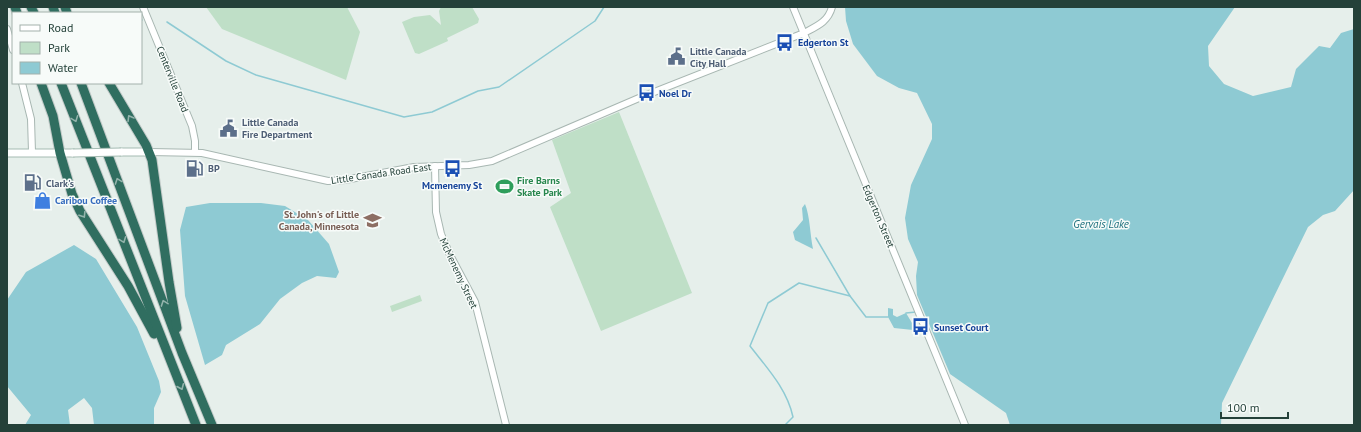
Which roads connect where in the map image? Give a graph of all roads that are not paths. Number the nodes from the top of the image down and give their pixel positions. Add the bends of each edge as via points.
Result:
1 (143, 7) edge
2 (793, 7) edge
3 (832, 7) edge
4 (7, 29) edge
5 (804, 34) junction
6 (12, 46) edge
7 (22, 84) edge
8 (41, 84) edge
9 (61, 84) edge
10 (81, 84) edge
11 (110, 84) edge
12 (32, 152) junction
13 (150, 152) junction
14 (195, 152) junction
15 (7, 153) edge
16 (60, 153) junction
17 (435, 166) junction
18 (182, 353) junction
19 (173, 369) junction
20 (196, 425) edge
21 (212, 425) edge
22 (506, 425) edge
23 (965, 425) edge

1 - 14 street, Centerville Road via 192,126
2 - 5 street, Edgerton Street
3 - 5 street, Little Canada Road East via 825,21
4 - 6 street
5 - 17 street, Little Canada Road East via 614,108 504,157 481,164
5 - 23 street, Edgerton Street
7 - 12 street via 31,119
8 - 16 highway via 53,116
9 -> 19 highway
18 -> 10 highway
13 -> 11 highway
12 - 15 main road, Little Canada Road East
12 - 16 main road, Little Canada Road East
13 - 14 street, Little Canada Road East
13 - 16 main road, Little Canada Road East, bridge
13 - 18 highway
14 - 17 street, Little Canada Road East via 328,181 404,168
16 -> 19 highway via 72,194 80,211 128,286
17 - 22 street, McMenemy Street via 436,212 441,234 475,302
18 - 21 highway
19 -> 20 highway

